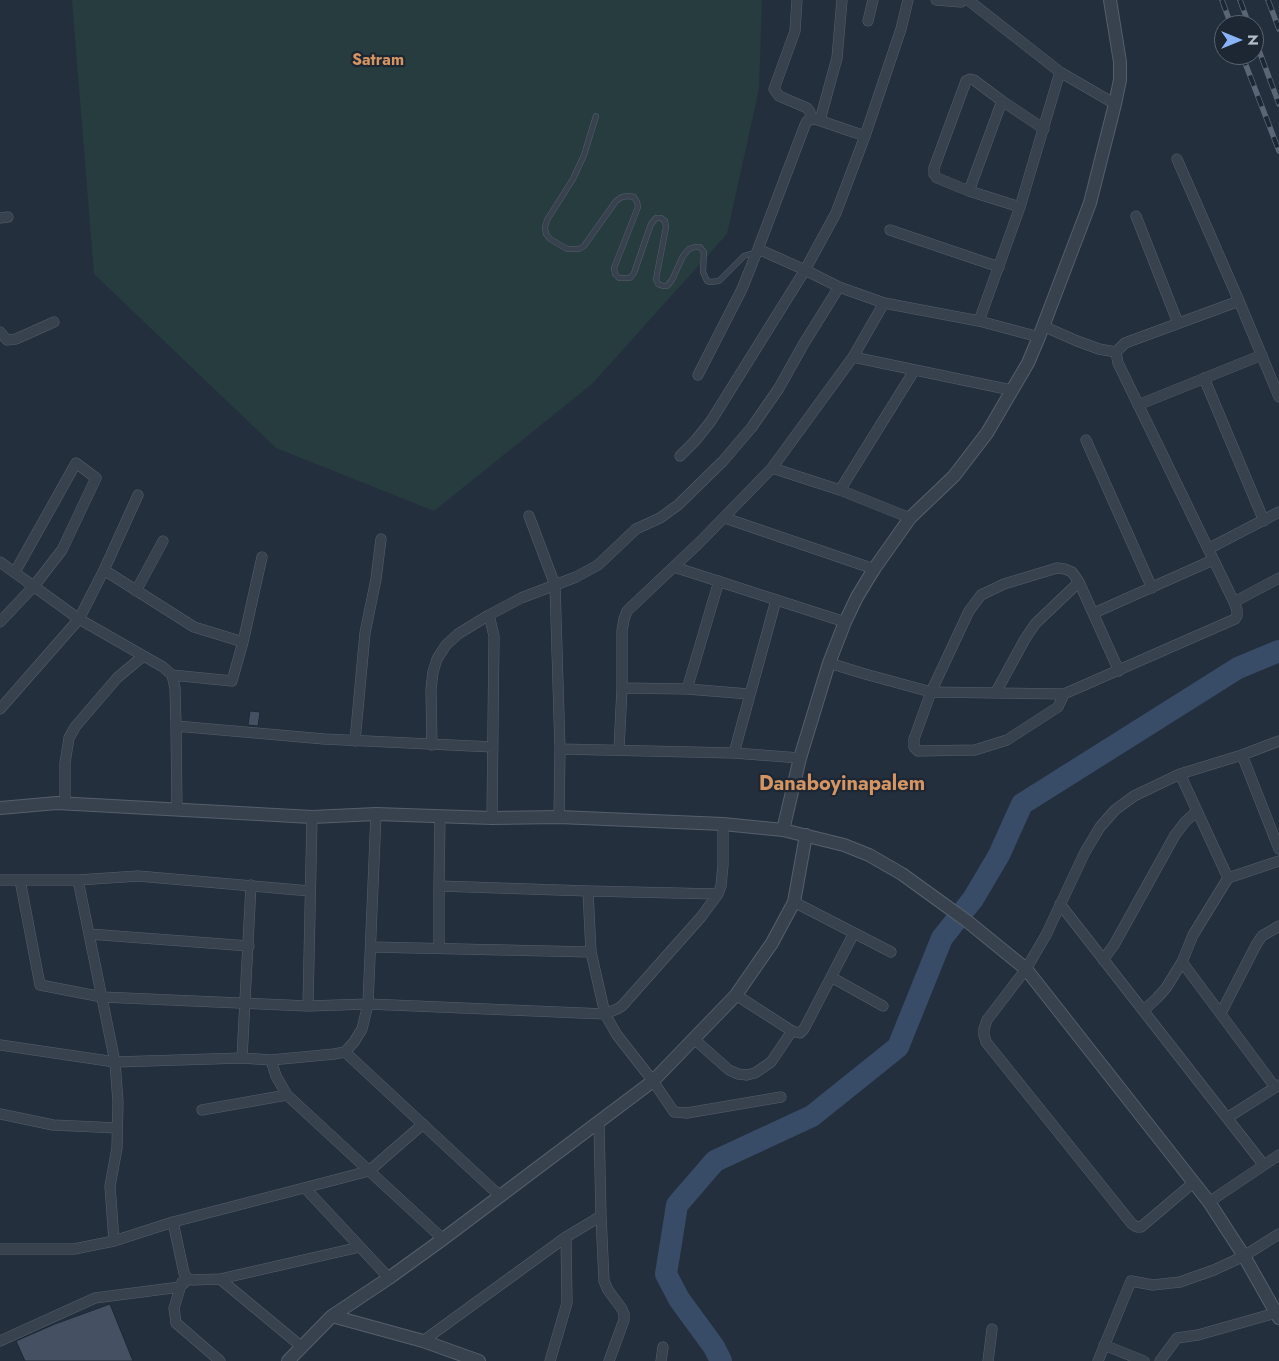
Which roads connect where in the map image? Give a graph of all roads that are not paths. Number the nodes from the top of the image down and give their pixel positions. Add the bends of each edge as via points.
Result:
1 (797, 0) edge
2 (842, 0) edge
3 (873, 0) edge
4 (908, 0) edge
5 (936, 0) edge
6 (1110, 0) edge
7 (965, 1) edge
8 (868, 21) dead end
9 (1060, 72) junction
10 (1002, 102) junction
11 (1115, 104) junction
12 (596, 116) dead end
13 (816, 120) junction
14 (1044, 129) junction
15 (865, 136) junction
16 (1177, 159) dead end
17 (969, 191) junction
18 (1020, 208) junction
19 (1136, 216) dead end
20 (890, 230) dead end
21 (757, 252) junction
22 (999, 267) junction
23 (805, 270) junction
24 (839, 287) junction
25 (1239, 301) junction
26 (884, 303) junction
27 (979, 321) junction
28 (54, 322) dead end
29 (1178, 323) junction
30 (1041, 331) junction
31 (0, 332) edge
32 (1116, 352) junction
33 (1262, 355) junction
34 (853, 357) junction
35 (914, 371) junction
36 (698, 375) dead end
37 (1204, 378) junction
38 (1011, 390) junction
39 (1279, 397) edge
40 (1138, 405) junction
41 (1086, 440) dead end
42 (680, 456) dead end
43 (772, 468) junction
44 (840, 490) junction
45 (138, 494) dead end
46 (1279, 512) edge
47 (529, 516) dead end
48 (725, 518) junction
49 (910, 518) junction
50 (1264, 521) junction
51 (381, 539) dead end
52 (163, 541) dead end
53 (1208, 549) junction
54 (262, 557) dead end
55 (1214, 560) junction
56 (0, 562) edge
57 (674, 567) junction
58 (874, 569) junction
59 (104, 570) junction
60 (15, 572) junction
61 (1279, 578) edge
62 (719, 581) junction
63 (1079, 582) junction
64 (555, 585) junction
65 (34, 586) junction
66 (1152, 588) junction
67 (136, 591) junction
68 (776, 600) junction
69 (1234, 602) junction
70 (1094, 613) junction
71 (490, 615) junction
72 (79, 619) junction
73 (0, 622) edge
74 (844, 622) junction
75 (243, 642) junction
76 (142, 657) junction
77 (829, 663) junction
78 (1119, 671) junction
79 (172, 675) junction
80 (622, 688) junction
81 (687, 689) junction
82 (931, 692) junction
83 (996, 692) junction
84 (749, 694) junction
85 (1064, 694) junction
86 (0, 709) edge
87 (176, 726) junction
88 (356, 741) junction
89 (1279, 741) edge
90 (432, 745) junction
91 (493, 747) junction
92 (560, 749) junction
93 (619, 750) junction
94 (734, 753) junction
95 (1242, 755) junction
96 (800, 758) junction
97 (1180, 774) junction
98 (64, 804) junction
99 (0, 808) edge
100 (177, 810) junction
101 (1197, 810) junction
102 (376, 814) junction
103 (440, 816) junction
104 (312, 818) junction
105 (492, 818) junction
106 (559, 818) junction
107 (724, 824) junction
108 (782, 830) junction
109 (806, 835) junction
110 (1279, 849) edge
111 (1279, 861) edge
112 (1228, 878) junction
113 (0, 880) edge
114 (20, 880) junction
115 (78, 880) junction
116 (251, 886) junction
117 (439, 886) junction
118 (310, 891) junction
119 (588, 891) junction
120 (718, 894) junction
121 (794, 902) junction
122 (1060, 904) junction
123 (1279, 926) edge
124 (854, 933) junction
125 (89, 934) junction
126 (249, 946) junction
127 (371, 947) junction
128 (439, 948) junction
129 (590, 952) junction
130 (891, 952) dead end
131 (1103, 960) junction
132 (1182, 962) junction
133 (1026, 970) junction
134 (831, 977) junction
135 (736, 995) junction
136 (102, 998) junction
137 (246, 1004) junction
138 (368, 1004) junction
139 (308, 1006) junction
140 (883, 1006) dead end
141 (1144, 1010) junction
142 (1221, 1013) junction
143 (605, 1014) junction
144 (792, 1031) junction
145 (694, 1039) junction
146 (0, 1045) edge
147 (345, 1052) junction
148 (242, 1058) junction
149 (271, 1060) junction
150 (115, 1062) junction
151 (653, 1081) junction
152 (1277, 1086) edge
153 (287, 1095) junction
154 (781, 1097) dead end
155 (202, 1110) dead end
156 (0, 1114) edge
157 (1227, 1118) junction
158 (599, 1123) junction
159 (423, 1124) junction
160 (117, 1128) junction
161 (1279, 1155) edge
162 (1263, 1164) junction
163 (369, 1172) junction
164 (1193, 1183) junction
165 (305, 1188) junction
166 (500, 1196) junction
167 (1209, 1202) junction
168 (601, 1216) junction
169 (173, 1222) junction
170 (1279, 1234) edge
171 (566, 1237) junction
172 (443, 1239) junction
173 (114, 1241) junction
174 (360, 1247) junction
175 (0, 1248) edge
176 (1244, 1256) junction
177 (186, 1276) junction
178 (389, 1278) junction
179 (220, 1279) junction
180 (180, 1287) junction
181 (1278, 1314) edge
182 (332, 1316) junction
183 (992, 1329) dead end
184 (0, 1341) edge
185 (423, 1341) junction
186 (1104, 1345) junction
187 (302, 1347) junction
188 (663, 1347) dead end
189 (220, 1361) edge
190 (288, 1361) edge
191 (479, 1361) edge
192 (550, 1361) edge
193 (609, 1361) edge
194 (661, 1361) edge
195 (988, 1361) edge
196 (1098, 1361) edge
197 (1144, 1361) edge
198 (1160, 1361) edge

1 - 13 street via 795,31 774,89 779,96 807,108
2 - 13 street via 837,58
3 - 8 street
4 - 15 street
5 - 7 street
6 - 11 street via 1120,62
7 - 9 street
9 - 11 street
9 - 14 street
10 - 14 street
10 - 17 street
10 - 17 street via 974,80 966,81 934,174
11 - 30 street via 1090,203
12 - 21 lane via 573,179 547,220 546,234 550,239 567,249 579,249 616,201 628,196 634,198 638,207 614,268 619,278 630,278 634,273 656,218 665,221 666,227 656,279 662,286 667,286 672,280 689,248 700,247 704,252 704,272 707,281 711,282 719,281 744,256
13 - 15 street
13 - 21 street via 805,125
14 - 18 street
15 - 23 street via 836,213
16 - 25 street
17 - 18 street
18 - 22 street
19 - 29 street
20 - 22 street
21 - 23 street
21 - 36 street
22 - 27 street
23 - 24 street
23 - 42 street via 711,421
24 - 26 street
24 - 64 street via 766,409 724,461 678,505 636,529 598,565
25 - 29 street
25 - 33 street
26 - 27 street
26 - 34 street
27 - 30 street
28 - 31 street via 16,340 7,340
29 - 32 street via 1125,343
30 - 32 street
30 - 38 street via 1028,363
32 - 40 street
33 - 37 street
33 - 39 street
34 - 35 street
34 - 43 street
35 - 38 street
35 - 44 street
37 - 40 street
37 - 50 street
38 - 49 street via 987,433 954,476
40 - 53 street
41 - 66 street
43 - 44 street
43 - 48 street
44 - 49 street
45 - 59 street
46 - 50 street
47 - 64 street
48 - 57 street
48 - 58 street
49 - 58 street
50 - 53 street
51 - 88 street via 365,633
52 - 67 street
53 - 55 street
54 - 75 street
55 - 66 street
55 - 69 street
56 - 60 street
57 - 62 street
57 - 80 street via 632,605 624,619
58 - 74 street
59 - 67 street
59 - 72 street
60 - 65 street
60 - 65 street via 76,463 96,478 62,550
61 - 69 street
62 - 68 street
62 - 81 street
63 - 70 street
63 - 82 street via 1072,572 1058,568 1004,584 981,595 969,611
63 - 83 street via 1035,624
64 - 71 street
64 - 92 street
65 - 72 street
65 - 73 street
66 - 70 street
67 - 75 street via 194,627
68 - 74 street
68 - 84 street
69 - 78 street via 1237,610 1235,619
70 - 78 street
71 - 90 street via 458,634 438,659 431,689
71 - 91 street via 494,636
72 - 76 street
72 - 86 street
74 - 77 street
75 - 79 street via 232,681
76 - 79 street
76 - 98 street via 117,678 69,738
77 - 82 street
77 - 96 street
78 - 85 street
79 - 87 street
80 - 81 street
80 - 93 street
81 - 84 street
82 - 83 street
82 - 85 street via 914,739 914,747 918,751 975,750 1007,740 1058,706
83 - 85 street
84 - 94 street
87 - 88 street
87 - 100 street
88 - 90 street
89 - 95 street
90 - 91 street
91 - 105 street
92 - 93 street
92 - 106 street
93 - 94 street
94 - 96 street
95 - 97 street
95 - 110 street
96 - 108 street
97 - 101 street
97 - 122 street via 1134,796 1115,810 1085,852
98 - 99 street
98 - 100 street
100 - 104 street
101 - 112 street
101 - 131 street via 1175,835
102 - 103 street
102 - 104 street
102 - 127 street
103 - 105 street
103 - 117 street
104 - 118 street
105 - 106 street
106 - 107 street
107 - 108 street
107 - 120 street via 723,866
108 - 109 street
109 - 121 street
109 - 133 street via 844,845 902,874 967,921
111 - 112 street
112 - 132 street via 1193,935
113 - 114 street
114 - 115 street
114 - 136 street via 40,985
115 - 116 street via 138,876
115 - 125 street
116 - 118 street
116 - 126 street
117 - 119 street
117 - 128 street
118 - 139 street
119 - 120 street
119 - 129 street
120 - 143 street via 622,1006
121 - 124 street
121 - 135 street via 772,943
122 - 131 street
122 - 133 street
123 - 142 street via 1262,936
124 - 130 street
124 - 134 street
125 - 126 street
125 - 136 street
126 - 137 street
127 - 128 street
127 - 138 street
128 - 129 street
129 - 143 street
131 - 141 street
132 - 141 street via 1166,988
132 - 142 street
133 - 164 street
133 - 164 street via 987,1020 986,1042 1136,1227
134 - 140 street
134 - 144 street via 804,1029 800,1033
135 - 144 street
135 - 145 street
136 - 137 street
136 - 150 street
137 - 139 street
137 - 148 street
138 - 139 street
138 - 143 street
138 - 147 street via 362,1029
141 - 157 street
142 - 152 street
143 - 151 street
144 - 145 street via 771,1062 756,1073 746,1075 730,1070
145 - 151 street
146 - 150 street
147 - 149 street
147 - 159 street
148 - 149 street
148 - 150 street
149 - 153 street
150 - 160 street
151 - 154 street via 674,1112 680,1113
151 - 158 street
152 - 157 street
153 - 155 street
153 - 163 street
156 - 160 street via 53,1125
157 - 162 street
158 - 166 street
158 - 168 street
159 - 163 street
159 - 166 street
160 - 173 street via 110,1186
161 - 162 street
162 - 167 street
163 - 165 street
163 - 172 street
164 - 167 street
165 - 169 street
165 - 174 street
166 - 172 street
167 - 176 street
168 - 171 street
168 - 193 street via 604,1281 624,1314
169 - 173 street
169 - 177 street
170 - 176 street
171 - 185 street
171 - 192 street via 567,1303
172 - 178 street
173 - 175 street via 74,1249
174 - 178 street
174 - 179 street
176 - 181 street
176 - 186 street via 1180,1282 1153,1285 1131,1281
177 - 179 street via 196,1280
177 - 180 street
178 - 182 street
179 - 187 street
180 - 184 street via 95,1298
180 - 189 street via 174,1308 176,1323
181 - 198 street via 1177,1338
182 - 185 street
182 - 187 street
183 - 195 street
185 - 191 street
186 - 196 street
186 - 197 street
187 - 190 street
188 - 194 street

